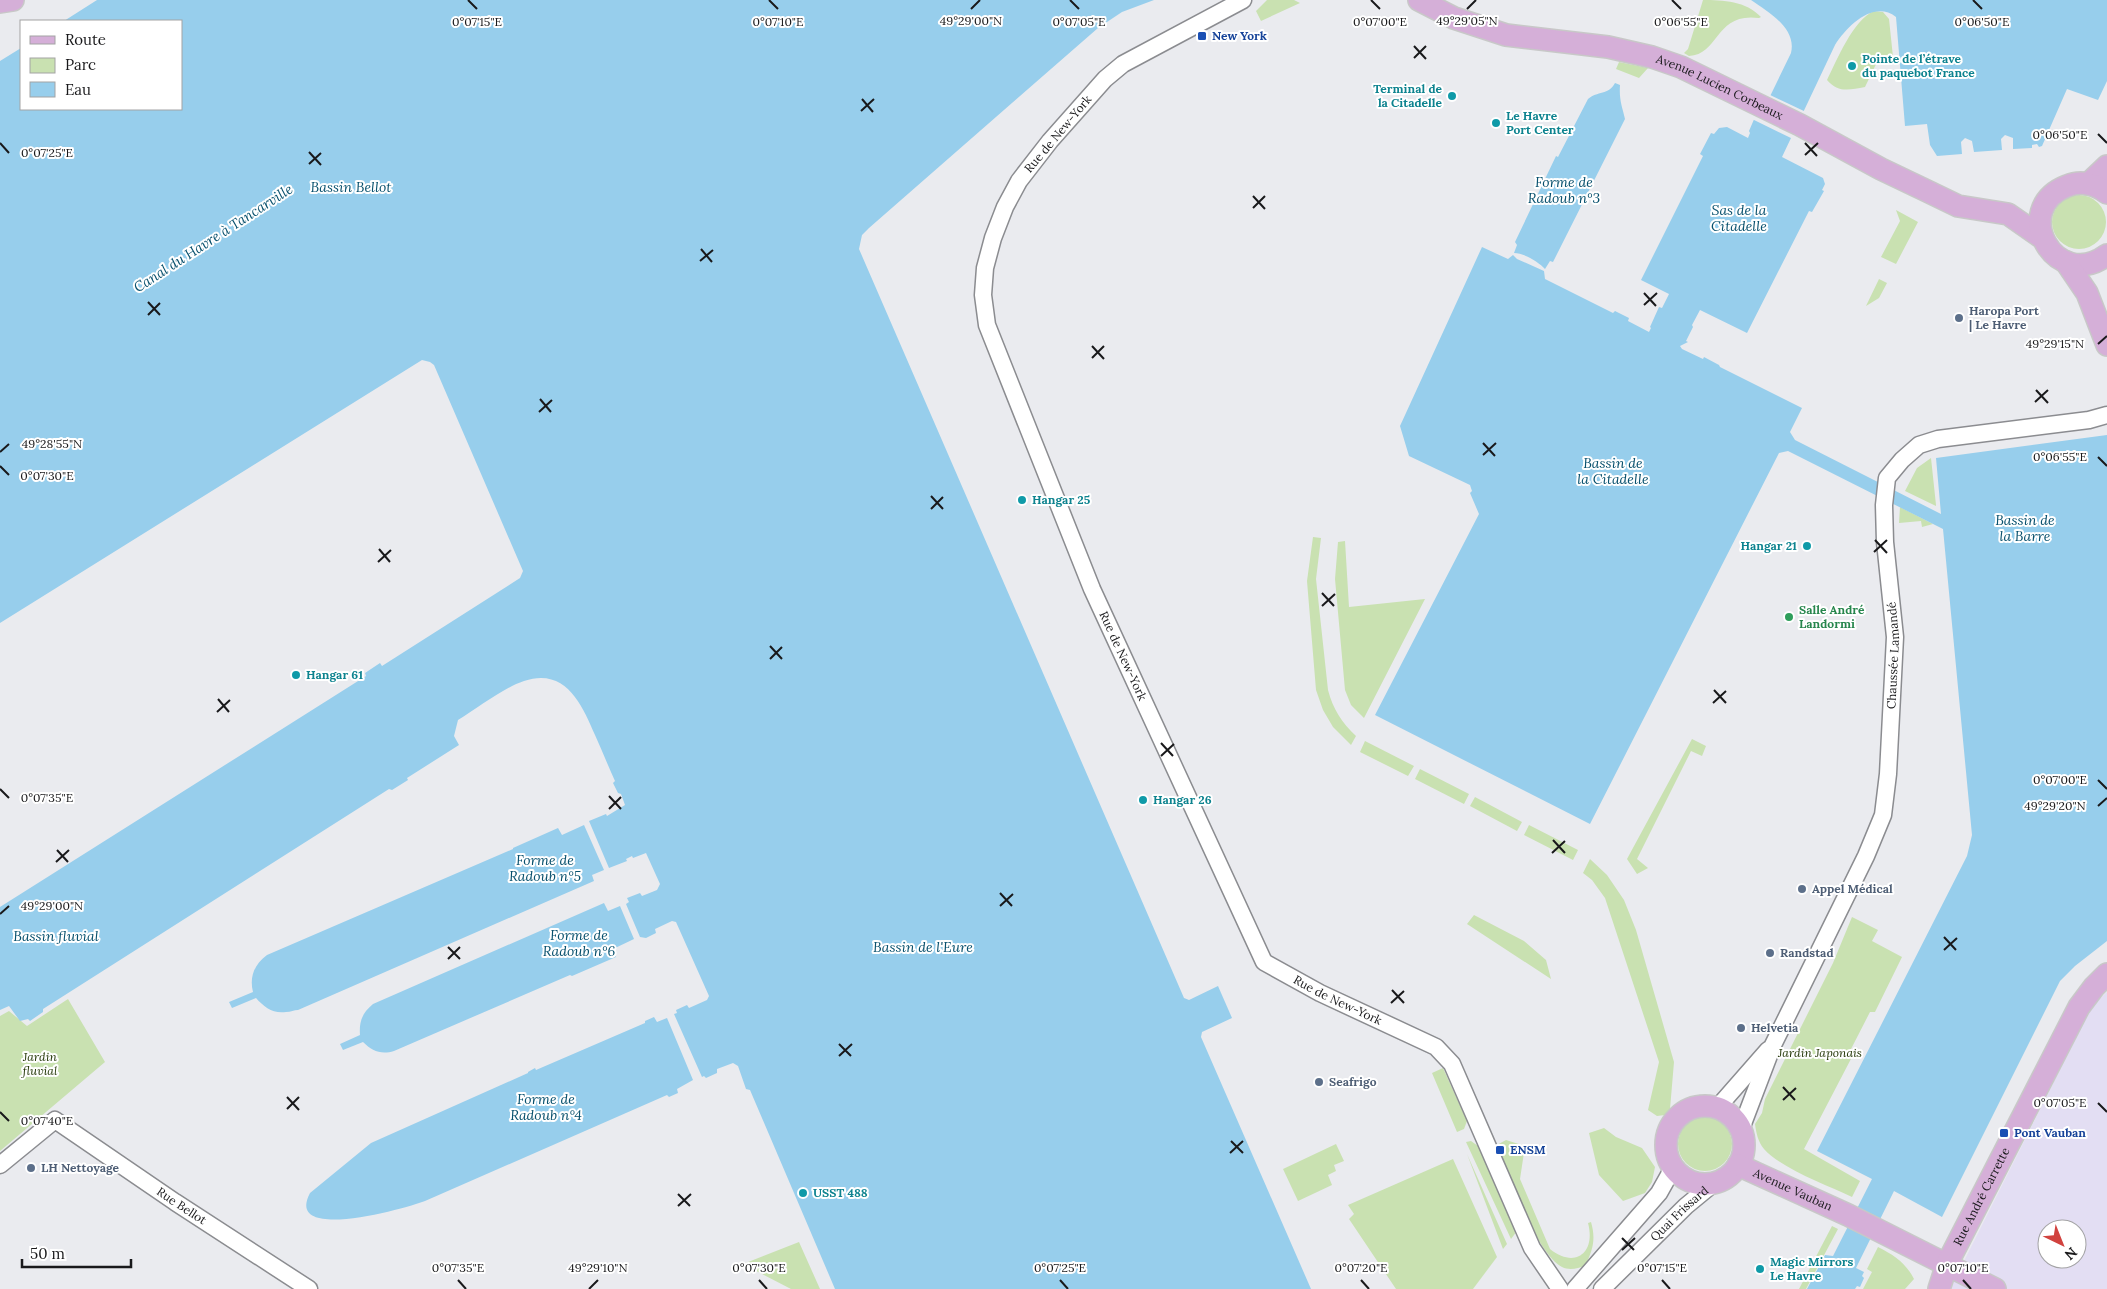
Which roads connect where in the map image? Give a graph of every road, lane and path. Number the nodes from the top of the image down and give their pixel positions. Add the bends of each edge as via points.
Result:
1 (13, 0) edge
2 (1243, 0) edge
3 (1419, 0) edge
4 (0, 2) edge
5 (2107, 166) edge
6 (2088, 184) junction
7 (2107, 193) edge
8 (2048, 199) junction
9 (2008, 214) junction
10 (2041, 237) junction
11 (2101, 258) edge
12 (2066, 262) junction
13 (2086, 293) junction
14 (2107, 344) edge
15 (2107, 415) edge
16 (2107, 974) edge
17 (1773, 1045) junction
18 (1718, 1108) junction
19 (1741, 1129) junction
20 (0, 1165) edge
21 (1738, 1165) junction
22 (1673, 1168) junction
23 (1714, 1183) junction
24 (1947, 1264) junction
25 (304, 1288) edge
26 (1560, 1289) edge
27 (1575, 1289) edge
28 (1602, 1289) edge
29 (1939, 1289) edge
30 (1995, 1289) edge

1 - 4 main road
2 - 26 street, Rue de New-York via 1123,64 1105,79 1050,140 1019,181 993,238 983,286 987,326 1092,588 1264,962 1320,993 1436,1047 1444,1054 1452,1064 1532,1248
3 - 9 main road, Avenue Lucien Corbeaux via 1454,18 1506,35 1608,47 1652,56 1729,90 1880,170 1958,206
5 - 6 main road
6 - 7 main road
6 - 8 main road, Avenue Lucien Corbeaux via 2070,184
8 - 9 main road, Avenue Lucien Corbeaux
8 - 10 main road via 2042,210
9 - 10 main road, Avenue Lucien Corbeaux
10 - 12 main road, Avenue Lucien Corbeaux via 2055,256
11 - 12 main road via 2080,265
11 - 13 main road
12 - 13 main road, Avenue Lucien Corbeaux
13 - 14 main road, Avenue Lucien Corbeaux
15 - 17 street, Chaussée Lamandé via 1919,445 1887,478 1884,505 1895,637 1883,815
16 - 24 main road, Rue André Carrette via 2079,1007
17 - 18 street, Chaussée Lamandé
17 - 19 street, Chaussée Lamandé
18 - 19 main road via 1735,1120
18 - 22 main road via 1706,1105 1693,1107 1673,1121 1665,1142
19 - 21 main road via 1744,1147
20 - 25 street, Rue Bellot via 55,1120
21 - 23 main road via 1728,1176
21 - 24 main road, Avenue Vauban
22 - 23 main road via 1691,1182
22 - 27 street via 1659,1193
23 - 28 street, Quai Frissard via 1686,1206
24 - 29 main road, Rue André Carrette
24 - 30 main road

